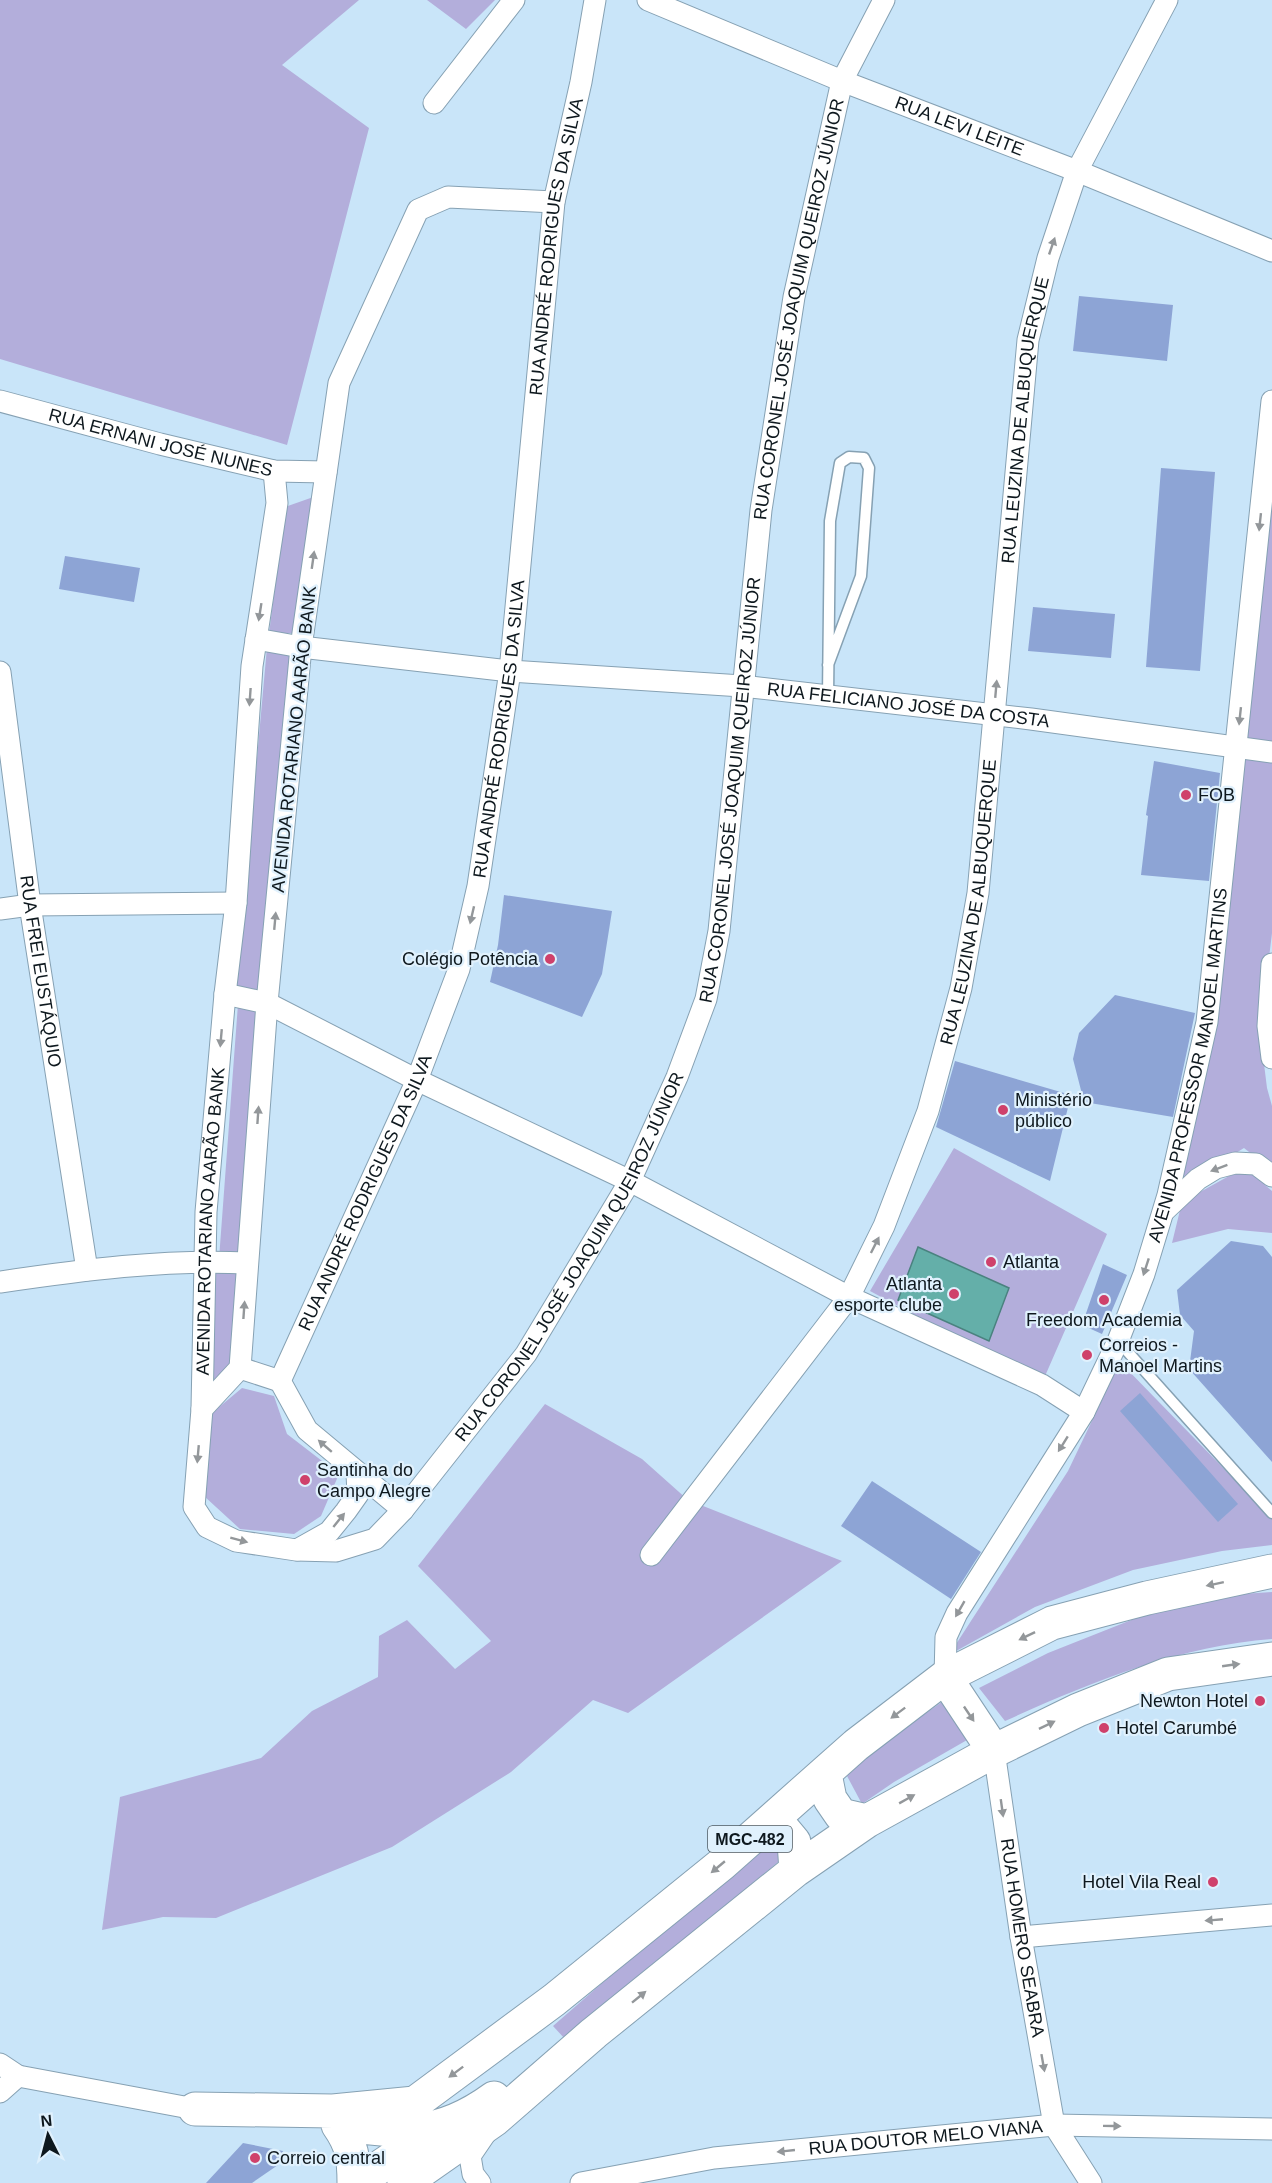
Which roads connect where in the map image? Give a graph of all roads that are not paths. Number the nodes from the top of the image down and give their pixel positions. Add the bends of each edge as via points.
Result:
1 (514, 0) edge
2 (595, 0) edge
3 (648, 0) edge
4 (884, 0) edge
5 (1167, 0) edge
6 (842, 81) junction
7 (434, 103) dead end
8 (1077, 171) junction
9 (554, 202) junction
10 (1272, 251) edge
11 (0, 401) edge
12 (1272, 402) edge
13 (274, 471) junction
14 (326, 472) junction
15 (256, 639) junction
16 (301, 647) junction
17 (828, 664) junction
18 (510, 671) junction
19 (0, 672) edge
20 (742, 686) junction
21 (828, 696) junction
22 (993, 715) junction
23 (1236, 747) junction
24 (1272, 752) edge
25 (236, 903) junction
26 (30, 905) junction
27 (0, 909) edge
28 (1272, 964) edge
29 (225, 994) junction
30 (267, 1003) junction
31 (1272, 1058) edge
32 (417, 1080) junction
33 (1272, 1176) edge
34 (630, 1181) junction
35 (1163, 1212) junction
36 (204, 1261) junction
37 (247, 1263) junction
38 (87, 1270) junction
39 (0, 1282) edge
40 (849, 1297) junction
41 (1118, 1341) junction
42 (240, 1368) junction
43 (280, 1381) junction
44 (202, 1409) junction
45 (1084, 1412) junction
46 (357, 1474) junction
47 (403, 1510) junction
48 (1272, 1513) edge
49 (296, 1550) junction
50 (651, 1555) dead end
51 (1272, 1571) edge
52 (1272, 1659) edge
53 (945, 1677) junction
54 (994, 1750) junction
55 (825, 1774) junction
56 (867, 1821) junction
57 (761, 1830) junction
58 (796, 1870) junction
59 (1272, 1915) edge
60 (1021, 1937) junction
61 (554, 2000) junction
62 (594, 2033) junction
63 (0, 2064) edge
64 (18, 2076) junction
65 (0, 2092) edge
66 (195, 2109) junction
67 (494, 2120) junction
68 (443, 2124) junction
69 (338, 2125) junction
70 (1054, 2125) junction
71 (1272, 2129) edge
72 (355, 2183) edge
73 (404, 2183) edge
74 (480, 2183) edge
75 (581, 2183) edge
76 (1091, 2183) edge

1 - 7 street
2 - 9 street, RUA ANDRÉ RODRIGUES DA SILVA
3 - 6 street, RUA LEVI LEITE
4 - 6 street, RUA CORONEL JOSÉ JOAQUIM QUEIROZ JÚNIOR
5 - 8 street, RUA LEUZINA DE ALBUQUERQUE
6 - 8 street, RUA LEVI LEITE
6 - 20 street, RUA CORONEL JOSÉ JOAQUIM QUEIROZ JÚNIOR via 794,297 761,510
8 - 10 street, RUA LEVI LEITE
22 -> 8 street, RUA LEUZINA DE ALBUQUERQUE via 1028,340 1048,258
9 - 14 street, AVENIDA ROTARIANO AARÃO BANK via 448,196 418,210 339,383
9 - 18 street, RUA ANDRÉ RODRIGUES DA SILVA
11 - 13 street, RUA ERNANI JOSÉ NUNES
12 -> 23 street, AVENIDA PROFESSOR MANOEL MARTINS
13 - 14 street, RUA ERNANI JOSÉ NUNES
13 -> 15 street, AVENIDA ROTARIANO AARÃO BANK via 277,503
16 -> 14 street, AVENIDA ROTARIANO AARÃO BANK
15 - 16 street, RUA FELICIANO JOSÉ DA COSTA
15 -> 25 street, AVENIDA ROTARIANO AARÃO BANK
16 - 18 street, RUA FELICIANO JOSÉ DA COSTA
30 -> 16 street, AVENIDA ROTARIANO AARÃO BANK
17 - 17 lane via 830,520 840,463 849,457 864,458 869,468 861,576
17 - 21 lane
18 - 20 street, RUA FELICIANO JOSÉ DA COSTA
18 -> 32 street, RUA ANDRÉ RODRIGUES DA SILVA via 478,886 459,969
19 - 26 street, RUA FREI EUSTÁQUIO
20 - 21 street, RUA FELICIANO JOSÉ DA COSTA
20 - 34 street, RUA CORONEL JOSÉ JOAQUIM QUEIROZ JÚNIOR via 719,931 706,999 677,1077
21 - 22 street, RUA FELICIANO JOSÉ DA COSTA
22 - 23 street, RUA FELICIANO JOSÉ DA COSTA
40 -> 22 street, RUA LEUZINA DE ALBUQUERQUE via 884,1226 928,1111 959,995 978,893
23 - 24 street, RUA FELICIANO JOSÉ DA COSTA
23 - 35 street, AVENIDA PROFESSOR MANOEL MARTINS via 1207,1022
25 - 26 street
25 - 29 street, AVENIDA ROTARIANO AARÃO BANK
26 - 27 street
26 - 38 street, RUA FREI EUSTÁQUIO
28 - 31 street via 1268,1026
29 - 30 street
29 -> 36 street, AVENIDA ROTARIANO AARÃO BANK
30 - 32 street
37 -> 30 street, AVENIDA ROTARIANO AARÃO BANK
32 - 34 street
32 - 43 street, RUA ANDRÉ RODRIGUES DA SILVA
33 -> 35 street via 1256,1164 1235,1163 1216,1168 1198,1179
34 - 40 street
34 - 47 street, RUA CORONEL JOSÉ JOAQUIM QUEIROZ JÚNIOR via 526,1354
35 -> 41 street, AVENIDA PROFESSOR MANOEL MARTINS
36 - 37 street
36 - 38 street
36 - 44 street, AVENIDA ROTARIANO AARÃO BANK
42 -> 37 street, AVENIDA ROTARIANO AARÃO BANK
38 - 39 street
40 - 45 street via 1042,1384
40 - 50 street, RUA LEUZINA DE ALBUQUERQUE
41 - 45 street, AVENIDA PROFESSOR MANOEL MARTINS
41 - 48 lane
42 - 43 street
42 - 44 street, AVENIDA ROTARIANO AARÃO BANK
46 -> 43 street via 307,1430
44 -> 49 street, AVENIDA ROTARIANO AARÃO BANK via 194,1507 207,1527 236,1541
45 -> 53 street, AVENIDA PROFESSOR MANOEL MARTINS via 957,1613 946,1637
46 - 47 street
49 -> 46 street via 329,1532 346,1511 358,1494
47 - 49 street, RUA CORONEL JOSÉ JOAQUIM QUEIROZ JÚNIOR via 375,1539 336,1551
51 -> 53 highway, MGC-482 via 1053,1623
54 -> 52 highway, MGC-482 via 1078,1710 1168,1674
53 -> 54 highway
53 -> 55 highway, MGC-482 via 855,1745
56 -> 54 highway, MGC-482
54 -> 60 street, RUA HOMERO SEABRA
55 - 56 highway via 830,1799 841,1815
55 - 57 highway, MGC-482
56 - 58 highway, MGC-482
57 - 58 highway via 784,1830 794,1842
57 -> 61 highway, MGC-482
62 -> 58 highway, MGC-482
59 -> 60 street
60 -> 70 street, RUA HOMERO SEABRA
61 -> 66 highway via 416,2103 333,2111
61 - 68 highway, MGC-482
62 - 67 highway, MGC-482
62 - 68 highway via 557,2052 476,2112
63 - 64 street
64 - 65 street
64 - 66 street
66 - 69 highway
67 - 73 highway, MGC-482
67 - 74 street via 470,2156 473,2174
68 - 69 highway via 417,2130
68 - 72 highway, MGC-482
69 - 72 highway via 349,2141
70 -> 71 street, RUA DOUTOR MELO VIANA
70 -> 75 street, RUA DOUTOR MELO VIANA via 714,2158
70 - 76 street

